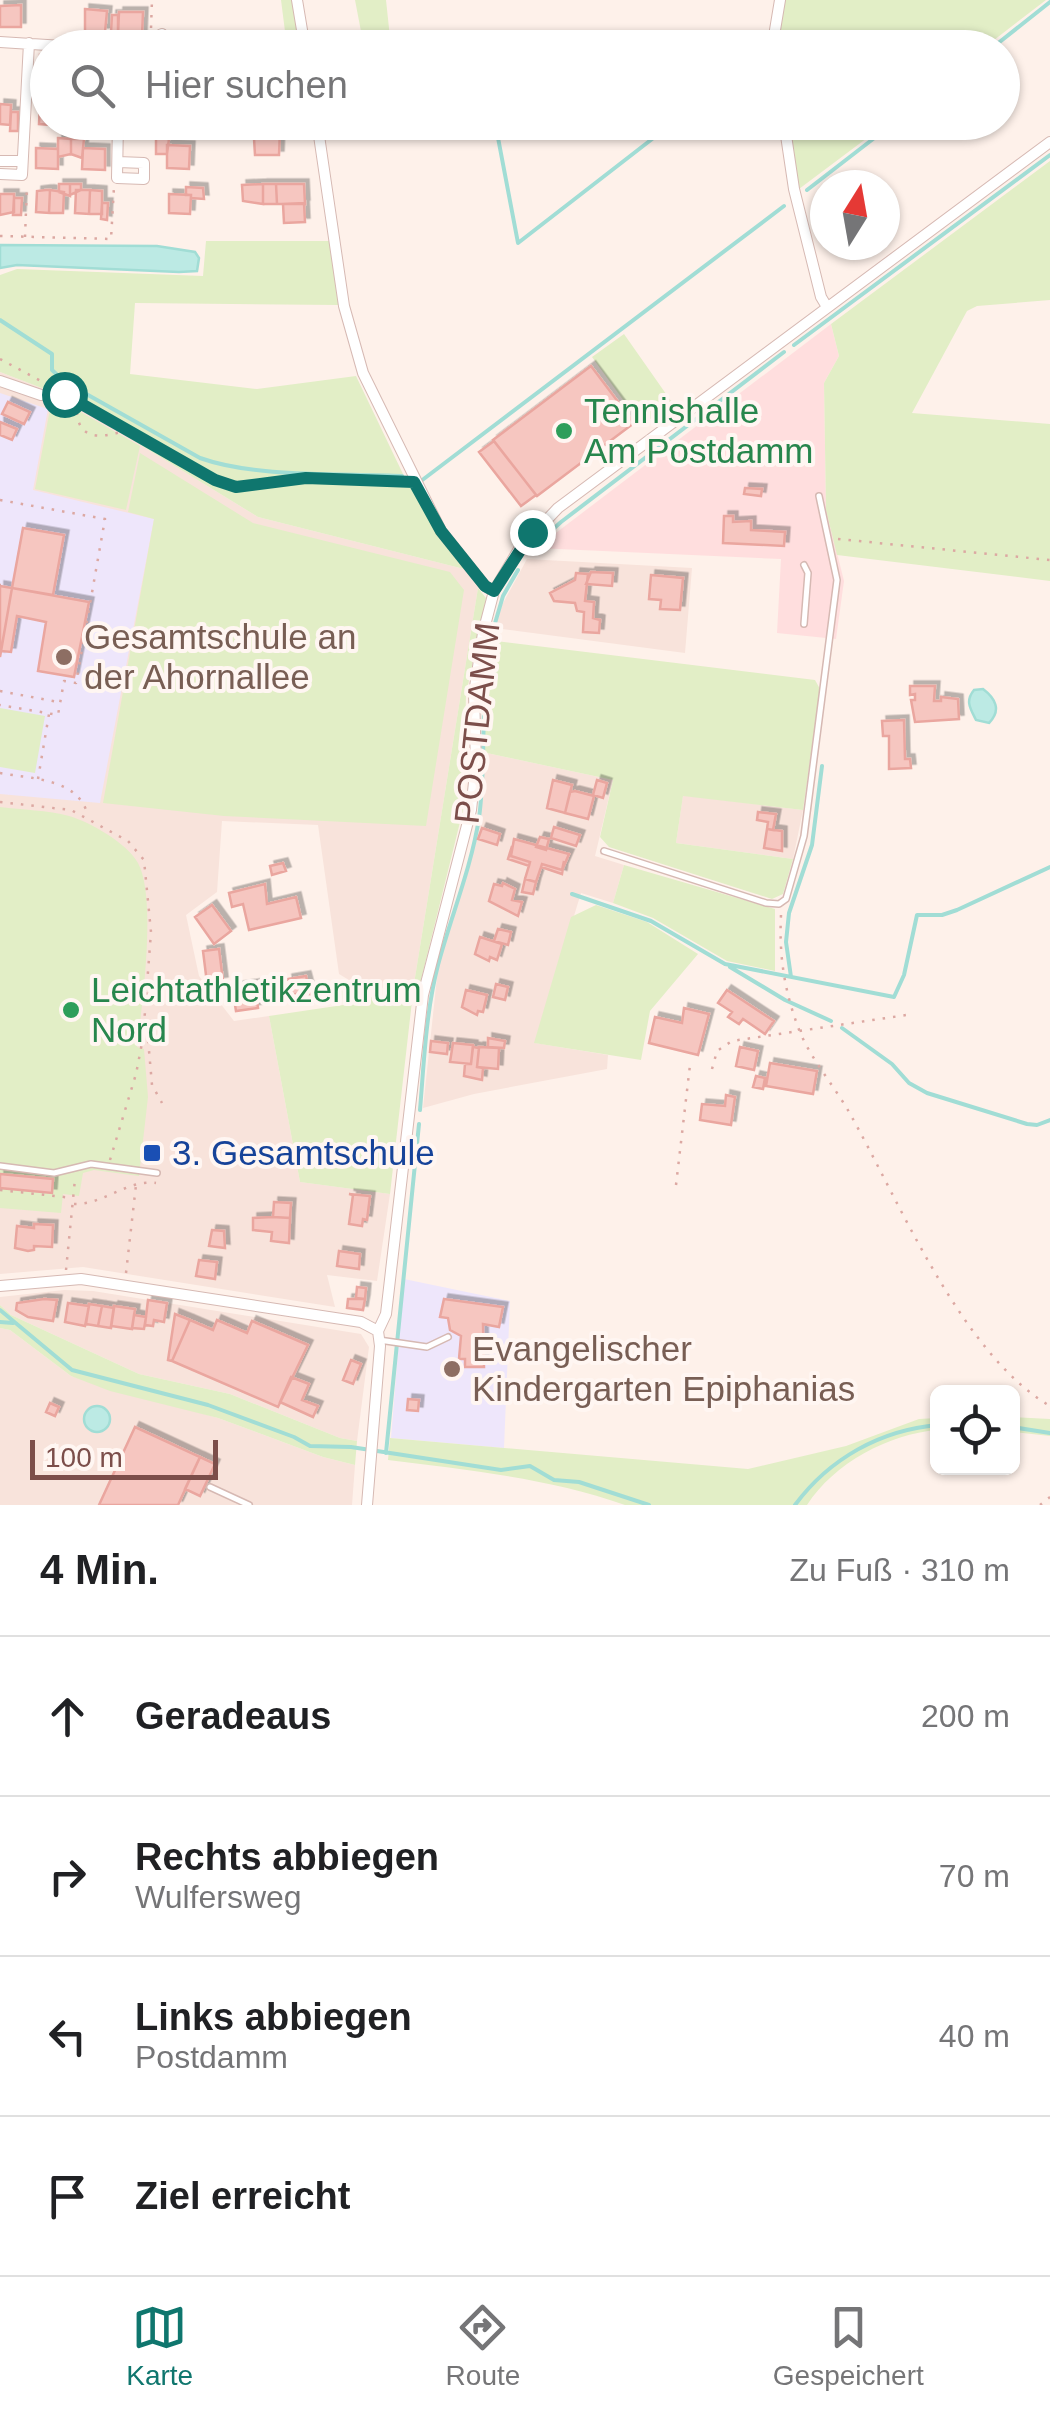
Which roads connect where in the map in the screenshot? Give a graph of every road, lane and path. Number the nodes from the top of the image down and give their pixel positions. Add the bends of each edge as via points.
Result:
1 (152, 0) edge
2 (297, 0) edge
3 (780, 0) edge
4 (151, 30) edge
5 (302, 30) edge
6 (775, 30) edge
7 (0, 42) edge
8 (29, 43) joint
9 (118, 140) edge
10 (320, 140) edge
11 (787, 140) edge
12 (1050, 142) edge
13 (0, 160) edge
14 (22, 161) junction
15 (118, 162) junction
16 (0, 174) edge
17 (22, 174) junction
18 (118, 178) junction
19 (0, 236) edge
20 (25, 236) junction
21 (827, 307) junction
22 (0, 359) edge
23 (0, 381) edge
24 (64, 394) junction
25 (41, 396) joint
26 (77, 400) junction
27 (128, 430) junction
28 (414, 482) junction
29 (819, 496) dead end
30 (0, 500) edge
31 (826, 538) junction
32 (1050, 560) edge
33 (804, 565) dead end
34 (494, 591) junction
35 (804, 624) dead end
36 (0, 691) edge
37 (60, 702) junction
38 (0, 705) edge
39 (50, 714) junction
40 (0, 773) edge
41 (38, 780) junction
42 (0, 802) edge
43 (88, 818) junction
44 (604, 851) dead end
45 (779, 904) junction
46 (913, 1014) dead end
47 (799, 1032) junction
48 (143, 1038) junction
49 (690, 1065) dead end
50 (712, 1069) dead end
51 (162, 1103) dead end
52 (0, 1166) edge
53 (108, 1166) junction
54 (76, 1167) junction
55 (56, 1172) junction
56 (157, 1172) dead end
57 (156, 1183) dead end
58 (136, 1185) junction
59 (676, 1185) dead end
60 (0, 1190) edge
61 (54, 1196) junction
62 (73, 1198) junction
63 (72, 1204) junction
64 (64, 1280) junction
65 (124, 1284) junction
66 (0, 1286) edge
67 (378, 1336) junction
68 (448, 1338) dead end
69 (1050, 1406) edge
70 (210, 1487) dead end
71 (1050, 1496) edge
72 (249, 1505) edge
73 (367, 1505) edge
74 (1040, 1505) edge

1 - 4 path
2 - 5 street
3 - 6 street
7 - 8 street
8 - 14 street
9 - 15 street
10 - 28 street via 352,341
11 - 21 street
12 - 21 street, POSTDAMM
13 - 14 street
14 - 17 street
15 - 18 street
15 - 18 street via 144,163 144,179
16 - 17 street
17 - 20 path
18 - 20 path via 111,238
19 - 20 path
21 - 34 street, POSTDAMM via 558,508 519,549
22 - 24 path
23 - 25 street
24 - 25 path
24 - 26 path
26 - 27 path
26 - 27 path via 76,417 92,436
27 - 28 path via 236,487 306,478
28 - 34 street via 441,531
29 - 31 lane
30 - 37 path via 105,519 76,682 64,680
31 - 32 path
31 - 45 lane via 837,580 814,770 804,836
33 - 35 lane
34 - 67 street, POSTDAMM via 476,670 471,810 423,995 386,1314
36 - 37 path
37 - 39 path via 58,715
38 - 39 path
39 - 41 path
40 - 41 path
41 - 43 path via 73,792
42 - 43 path via 72,810
43 - 48 path via 144,860 151,932
44 - 45 lane
45 - 47 path via 784,983
46 - 47 path
47 - 50 path via 732,1042 716,1051
47 - 69 path via 949,1293 1013,1378
48 - 51 path
48 - 53 path
49 - 59 path
52 - 55 lane
53 - 54 lane
53 - 56 lane
54 - 55 lane
54 - 62 path
55 - 61 path
57 - 58 path
58 - 63 path
58 - 65 path
60 - 61 path
61 - 62 path
62 - 63 path
63 - 64 path
64 - 65 street
64 - 66 street
65 - 67 street via 361,1322
67 - 68 lane via 426,1347
67 - 73 street, POSTDAMM
70 - 72 lane
71 - 74 path

